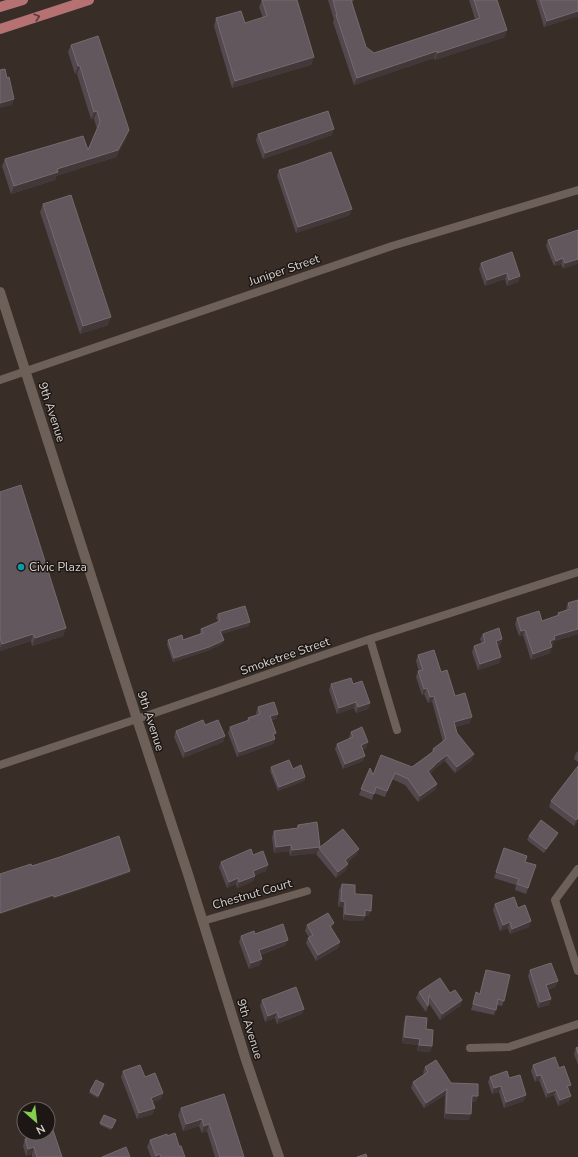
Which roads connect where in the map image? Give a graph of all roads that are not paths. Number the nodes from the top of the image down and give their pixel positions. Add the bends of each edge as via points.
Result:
1 (23, 0) edge
2 (89, 0) edge
3 (0, 8) edge
4 (0, 29) edge
5 (578, 190) edge
6 (0, 292) edge
7 (26, 371) junction
8 (0, 380) edge
9 (578, 572) edge
10 (370, 639) junction
11 (137, 720) junction
12 (397, 730) dead end
13 (0, 765) edge
14 (578, 869) edge
15 (307, 891) dead end
16 (203, 921) junction
17 (578, 971) edge
18 (578, 1024) edge
19 (470, 1048) dead end
20 (279, 1157) edge

1 - 3 main road
4 -> 2 main road
5 - 7 street, Juniper Street via 392,246
6 - 7 street, 9th Avenue
7 - 8 street, Juniper Street
7 - 11 street, 9th Avenue
9 - 10 street, Smoketree Street
10 - 11 street, Smoketree Street
10 - 12 street
11 - 13 street, Smoketree Street
11 - 16 street, 9th Avenue
14 - 17 street via 555,900
15 - 16 street, Chestnut Court
16 - 20 street, 9th Avenue
18 - 19 street via 509,1047

